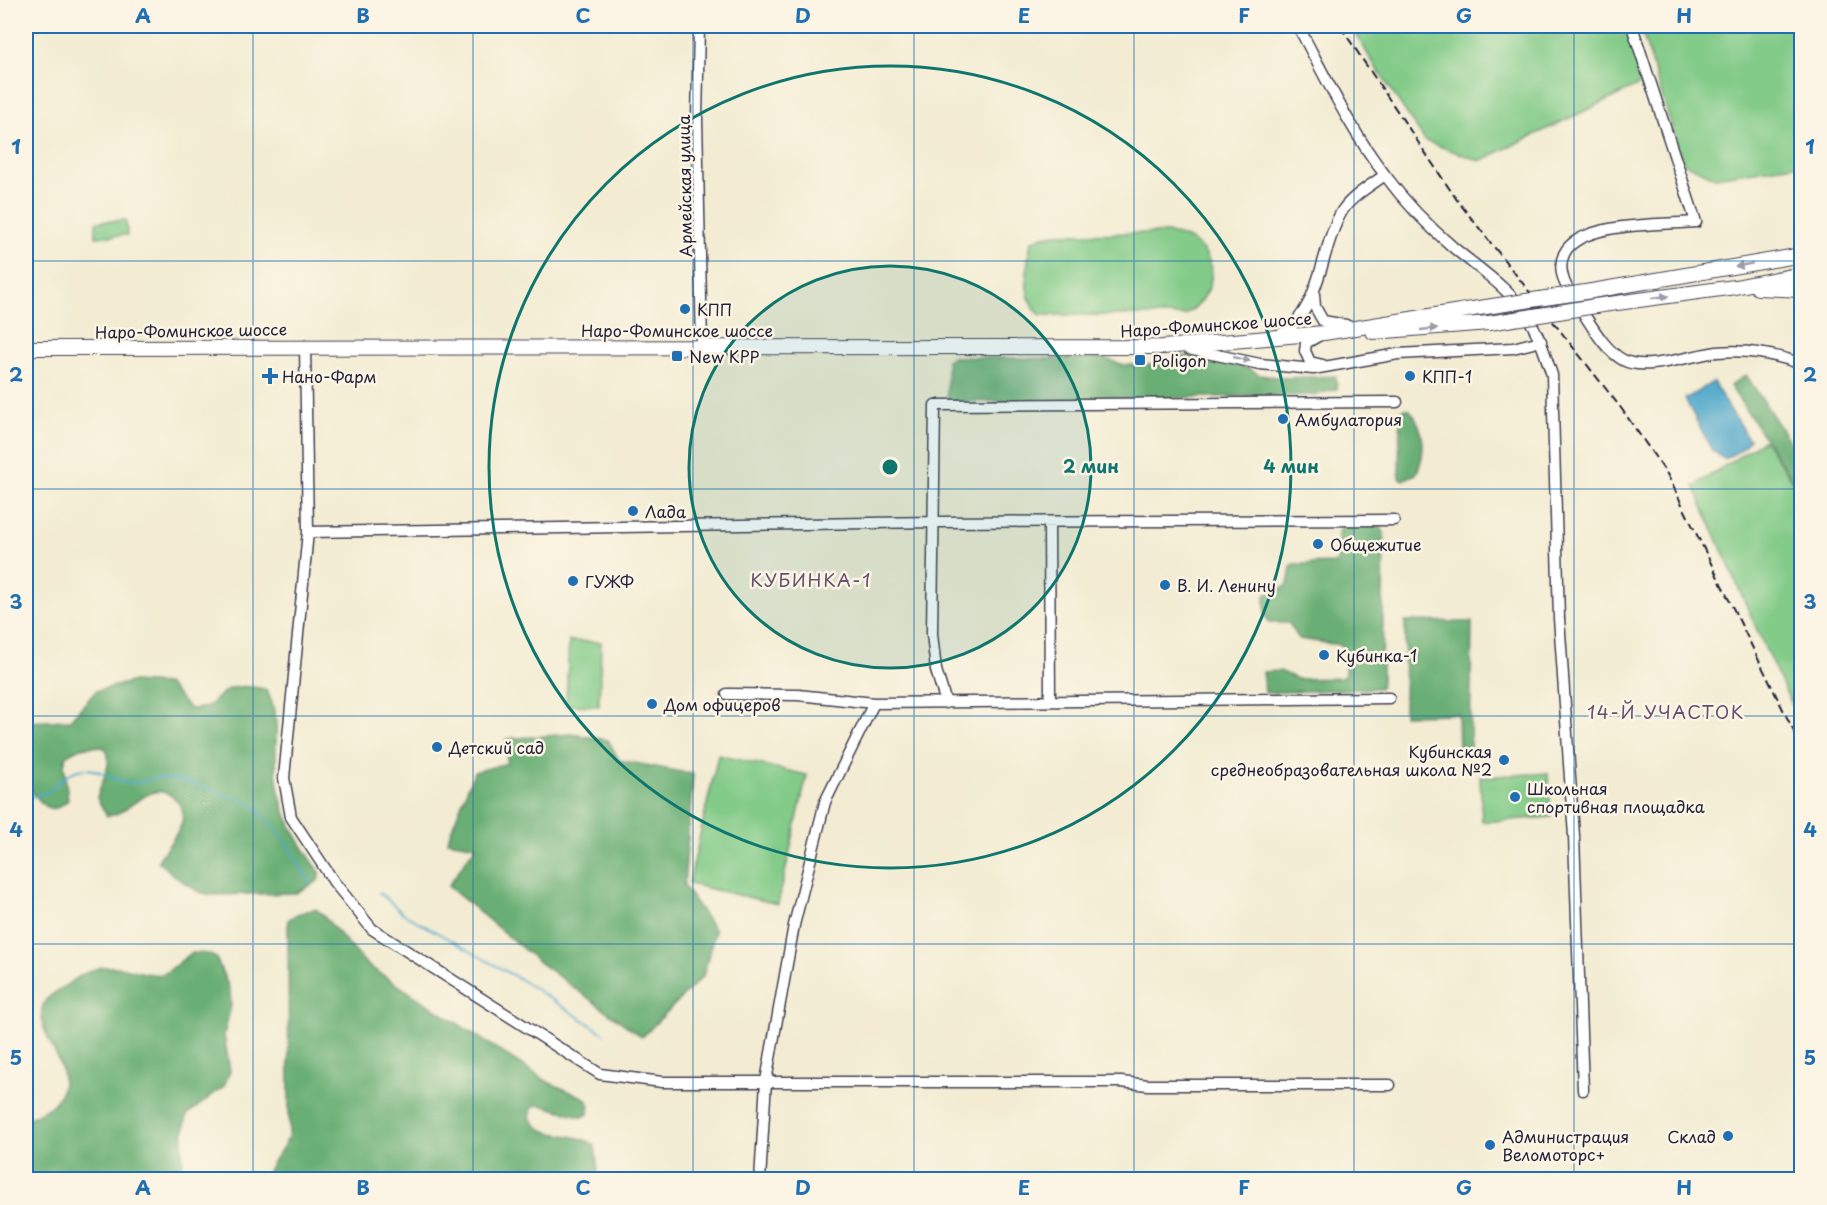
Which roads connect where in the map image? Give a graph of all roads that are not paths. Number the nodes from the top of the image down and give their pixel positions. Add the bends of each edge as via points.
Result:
1 (699, 26) edge
2 (1298, 26) edge
3 (1632, 26) edge
4 (1385, 175) junction
5 (1802, 255) edge
6 (1802, 274) edge
7 (1315, 286) junction
8 (1735, 287) junction
9 (1802, 290) edge
10 (1365, 325) junction
11 (1326, 333) junction
12 (1269, 339) junction
13 (1541, 341) junction
14 (305, 346) junction
15 (702, 346) junction
16 (1163, 347) junction
17 (26, 348) edge
18 (1802, 364) edge
19 (1332, 365) junction
20 (1397, 402) dead end
21 (1394, 519) dead end
22 (934, 522) junction
23 (1049, 523) junction
24 (309, 532) junction
25 (726, 694) dead end
26 (1389, 698) dead end
27 (1050, 700) junction
28 (874, 703) junction
29 (946, 703) junction
30 (766, 1081) junction
31 (1390, 1085) dead end
32 (1583, 1090) dead end
33 (760, 1179) edge

1 - 15 street, Армейская улица
2 - 4 street
3 - 18 street via 1696,222 1601,230 1581,237 1568,245 1562,257 1564,286 1601,339 1623,360 1656,363 1717,352 1751,352 1774,354
4 - 7 street via 1343,210
4 - 13 street via 1453,247 1493,277 1513,298
5 -> 10 main road, Наро-Фоминское шоссе, bridge
6 - 8 main road, Наро-Фоминское шоссе
7 - 10 street via 1314,307 1323,321
7 - 12 street via 1295,324
8 - 9 main road
11 -> 8 main road, Наро-Фоминское шоссе, bridge via 1410,331 1489,323
10 - 11 main road, Наро-Фоминское шоссе
11 - 12 main road, Наро-Фоминское шоссе
11 - 19 street via 1306,343 1306,357 1316,364
12 - 16 main road, Наро-Фоминское шоссе
13 - 19 street via 1513,348 1398,354
13 - 32 street via 1552,375 1559,618 1574,837
14 - 15 main road, Наро-Фоминское шоссе
14 - 17 main road, Наро-Фоминское шоссе
14 - 24 street
15 - 16 main road, Наро-Фоминское шоссе
16 -> 19 street via 1291,368
20 - 22 street via 935,405
21 - 23 street
22 - 23 street
22 - 24 street
22 - 29 street via 932,634 936,670
23 - 27 street
24 - 30 street via 284,778 291,817 372,930 600,1074 662,1082
25 - 28 street via 798,695
26 - 27 street
27 - 29 street
28 - 29 street
28 - 30 street via 825,802 794,925
30 - 31 street
30 - 33 street

